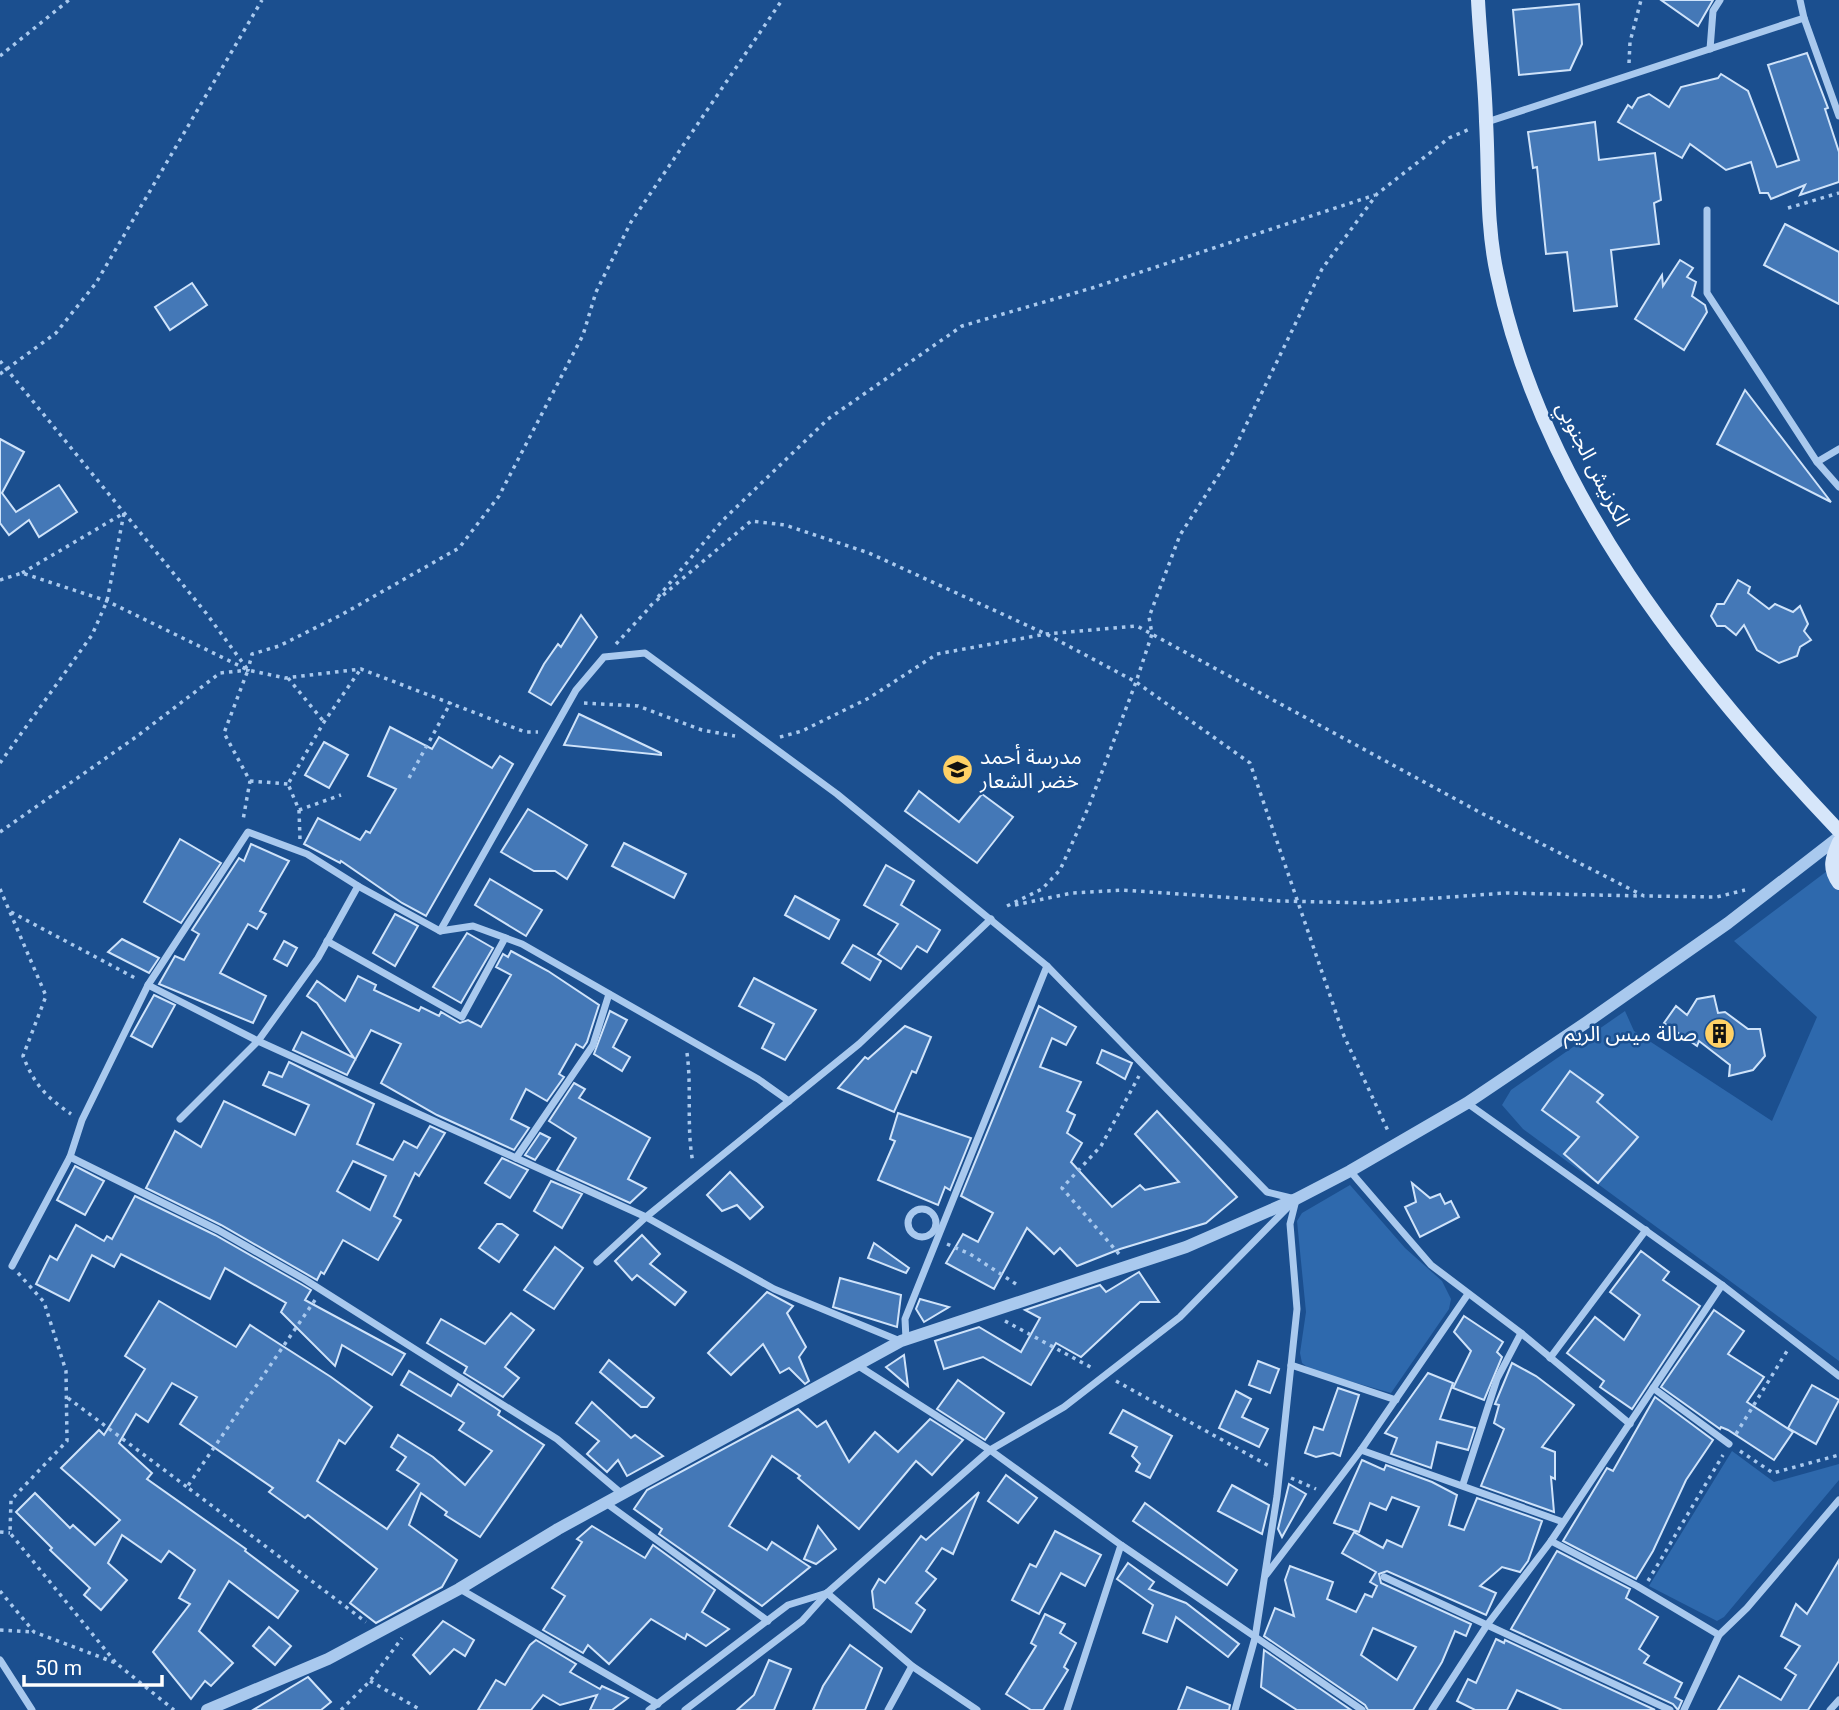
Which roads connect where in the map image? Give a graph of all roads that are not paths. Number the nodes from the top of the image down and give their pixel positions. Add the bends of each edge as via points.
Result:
1 (1478, 0) edge
2 (1720, 0) edge
3 (1800, 0) edge
4 (1804, 18) junction
5 (1710, 49) junction
6 (1837, 106) edge
7 (1839, 116) edge
8 (1486, 122) junction
9 (1707, 210) dead end
10 (1839, 449) edge
11 (1817, 462) junction
12 (1839, 487) edge
13 (1839, 831) edge
14 (1839, 839) edge
15 (1839, 883) edge
16 (358, 886) junction
17 (991, 919) junction
18 (440, 932) junction
19 (505, 938) junction
20 (327, 941) junction
21 (1047, 966) junction
22 (148, 985) junction
23 (609, 994) junction
24 (258, 1041) junction
25 (789, 1101) junction
26 (1467, 1103) junction
27 (180, 1119) dead end
28 (70, 1157) junction
29 (516, 1158) junction
30 (1350, 1171) junction
31 (1296, 1199) junction
32 (646, 1217) junction
33 (1646, 1230) junction
34 (597, 1262) dead end
35 (12, 1266) road end
36 (1722, 1284) junction
37 (1468, 1294) junction
38 (1521, 1333) junction
39 (904, 1340) junction
40 (1550, 1358) junction
41 (855, 1364) junction
42 (1291, 1365) junction
43 (1839, 1376) edge
44 (1653, 1388) junction
45 (1396, 1400) junction
46 (1630, 1424) junction
47 (1729, 1444) road end
48 (990, 1450) junction
49 (1361, 1450) junction
50 (1463, 1484) junction
51 (623, 1495) junction
52 (1839, 1500) edge
53 (606, 1503) junction
54 (1563, 1522) junction
55 (1551, 1541) junction
56 (1121, 1545) junction
57 (1384, 1577) dead end
58 (1265, 1578) junction
59 (459, 1589) junction
60 (827, 1593) junction
61 (768, 1621) junction
62 (1487, 1625) junction
63 (1719, 1635) junction
64 (1255, 1638) junction
65 (0, 1660) edge
66 (912, 1665) junction
67 (1839, 1700) edge
68 (658, 1704) junction
69 (32, 1710) edge
70 (207, 1710) edge
71 (649, 1710) edge
72 (685, 1710) edge
73 (888, 1710) edge
74 (977, 1710) edge
75 (1067, 1710) edge
76 (1235, 1710) edge
77 (1362, 1710) edge
78 (1432, 1710) edge
79 (1670, 1710) edge
80 (1684, 1710) edge
81 (1830, 1710) edge

1 - 8 main road, الكرنيش الجنوبي
2 - 5 street via 1713,11
3 - 4 street
4 - 5 street
4 - 6 street
5 - 8 street
6 - 7 street
8 - 13 main road, الكرنيش الجنوبي via 1488,206 1497,273 1511,330 1554,443 1600,530 1680,647 1779,767
9 - 11 street via 1707,293
10 - 11 street
11 - 12 street
14 - 15 main road via 1831,860
14 - 26 street via 1598,1015
16 - 18 street
16 - 20 street
16 - 22 street via 301,851 248,832
17 - 18 street via 837,794 645,653 604,657 576,690
17 - 21 street
17 - 25 street via 859,1044
18 - 19 street via 473,926
19 - 20 street via 462,1017
19 - 23 street
20 - 24 street
21 - 31 street via 1266,1192
21 - 39 street via 935,1235 905,1320
22 - 24 street
22 - 28 street via 82,1120
23 - 25 street
23 - 29 street via 593,1045
24 - 27 street
24 - 29 street
25 - 32 street
26 - 30 street
26 - 33 street
28 - 35 street
28 - 51 street via 218,1230 322,1290 557,1439
29 - 32 street
30 - 31 street
30 - 37 street via 1431,1265
31 - 39 street via 1186,1247
31 - 42 street via 1290,1224 1297,1310
31 - 48 street via 1180,1317 1064,1407
32 - 34 street
32 - 39 street via 774,1289
33 - 36 street
33 - 40 street
36 - 43 street
36 - 44 street
37 - 38 street
37 - 45 street
38 - 40 street
38 - 50 street via 1497,1379
39 - 41 street
40 - 46 street
41 - 48 street
41 - 51 street
42 - 45 street
42 - 58 street
44 - 46 street
44 - 47 street
45 - 49 street
46 - 54 street
48 - 56 street
48 - 60 street
49 - 50 street
49 - 58 street
50 - 54 street
51 - 53 street
52 - 63 street
53 - 59 street
53 - 61 street
54 - 55 street
55 - 62 street
55 - 63 street
56 - 64 street
56 - 75 street
57 - 62 street
58 - 64 street
59 - 68 street
59 - 70 street via 328,1659
60 - 61 street via 788,1605
60 - 66 street
60 - 72 street via 802,1621
61 - 68 street
62 - 78 street
62 - 79 street
63 - 80 street
64 - 76 street
64 - 77 street
65 - 69 street
66 - 73 street
66 - 74 street
67 - 81 street
68 - 71 street

